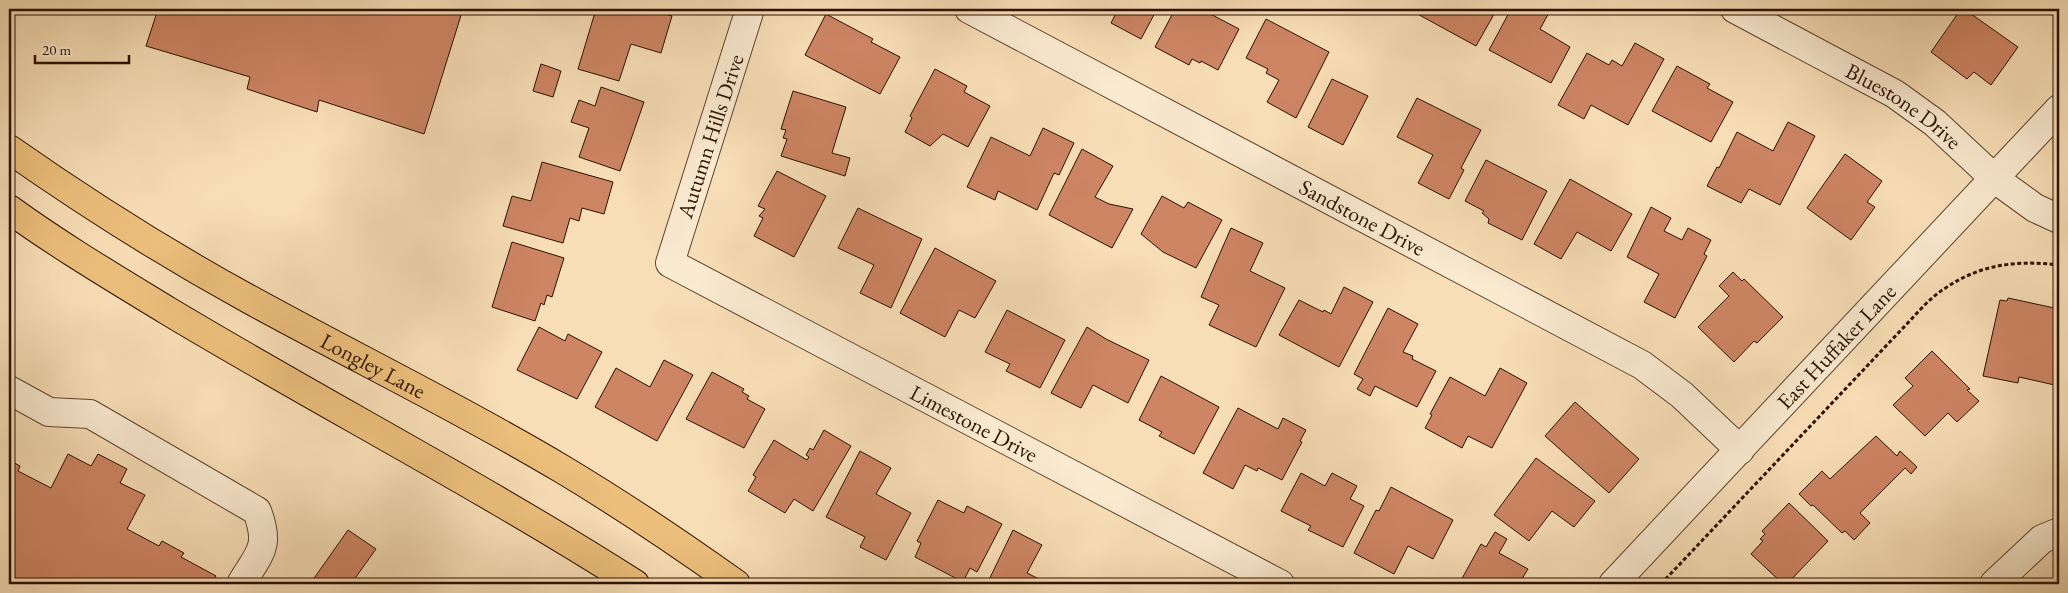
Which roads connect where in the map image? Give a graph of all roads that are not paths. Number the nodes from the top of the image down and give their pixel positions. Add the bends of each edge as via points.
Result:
1 (750, 9) edge
2 (969, 9) edge
3 (1735, 9) edge
4 (2059, 109) edge
5 (9, 149) edge
6 (1995, 179) junction
7 (9, 209) edge
8 (2059, 219) edge
9 (670, 263) joint
10 (9, 390) edge
11 (1740, 450) junction
12 (2059, 532) edge
13 (240, 584) edge
14 (635, 584) edge
15 (736, 584) edge
16 (1280, 584) edge
17 (1613, 584) edge
18 (1994, 584) edge

1 - 9 street, Autumn Hills Drive
2 - 11 street, Sandstone Drive via 1642,365 1682,395
3 - 6 street, Bluestone Drive via 1895,94 1934,123
4 - 6 street, East Huffaker Lane
5 - 15 main road, Longley Lane via 132,230 239,293 562,469 668,535
6 - 8 street, Bluestone Drive via 2035,208
6 - 11 street, East Huffaker Lane
7 - 14 main road via 57,244 522,514
9 - 16 street, Limestone Drive
10 - 13 street via 50,412 90,414 256,511 263,528 264,545
11 - 17 street, East Huffaker Lane
12 - 18 street via 2042,539

